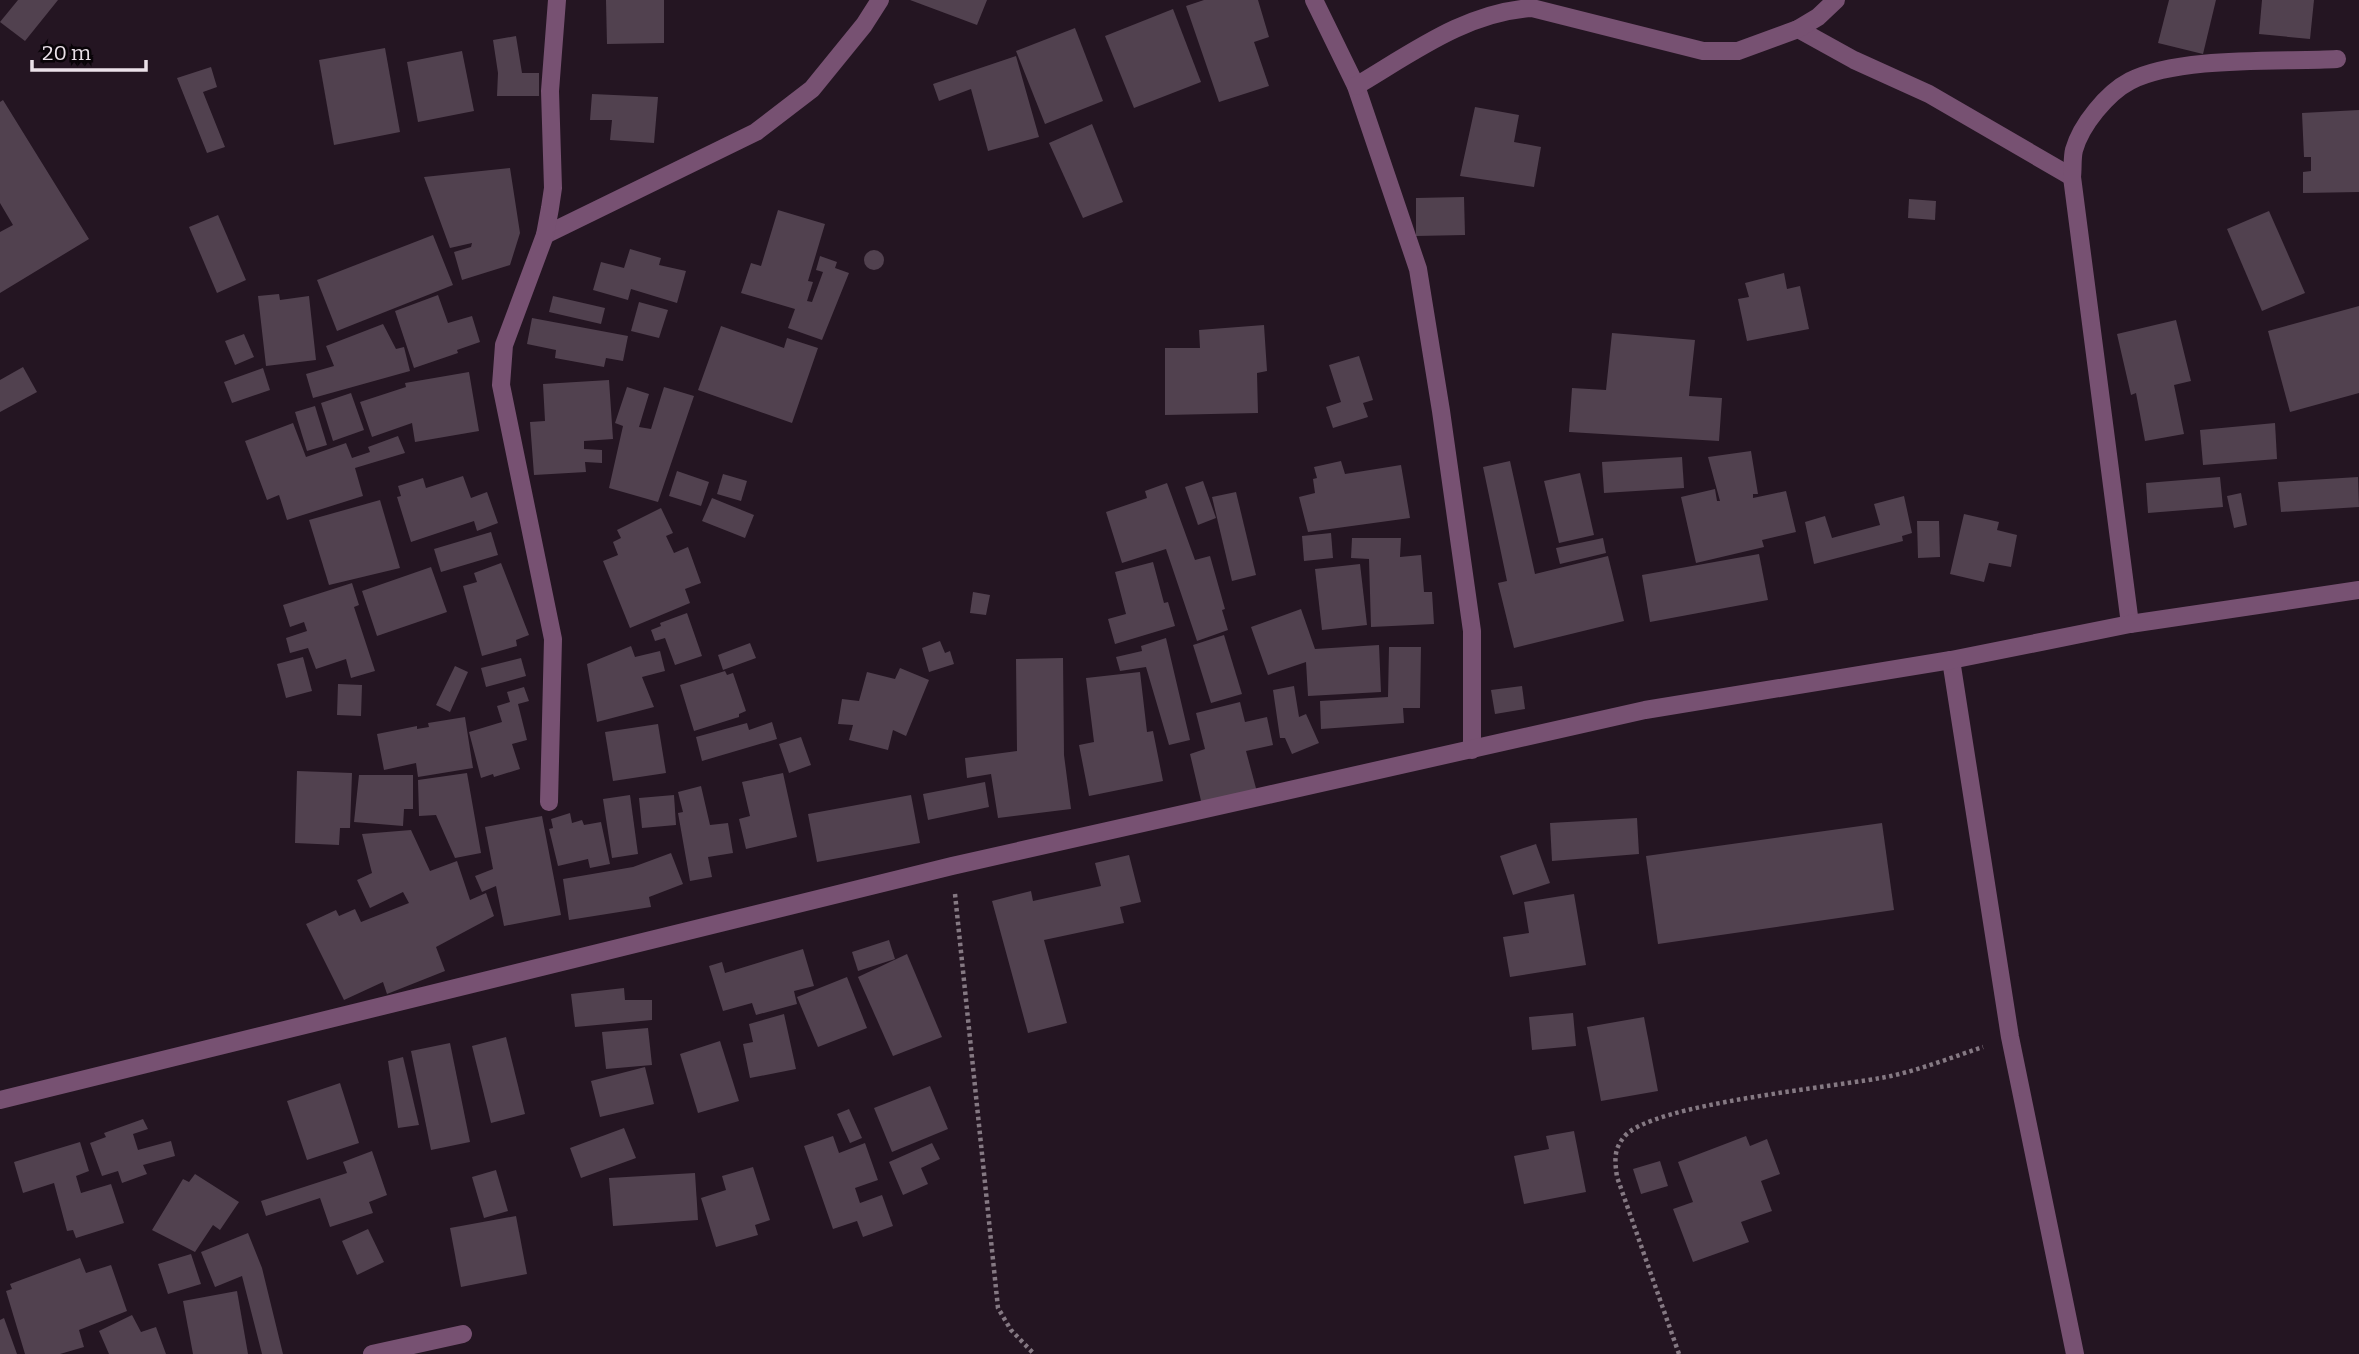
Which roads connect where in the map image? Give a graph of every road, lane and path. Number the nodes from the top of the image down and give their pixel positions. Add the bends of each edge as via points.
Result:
1 (557, 0) edge
2 (880, 0) edge
3 (1314, 0) edge
4 (1836, 0) edge
5 (1798, 29) junction
6 (2337, 59) dead end
7 (1356, 86) junction
8 (2072, 177) junction
9 (545, 235) junction
10 (2359, 590) edge
11 (2130, 624) junction
12 (1951, 660) junction
13 (1472, 750) junction
14 (549, 802) dead end
15 (952, 866) junction
16 (2010, 1037) junction
17 (0, 1100) edge
18 (463, 1334) dead end
19 (372, 1354) edge
20 (1034, 1354) edge
21 (1679, 1354) edge
22 (2075, 1354) edge

1 - 9 street via 550,91 553,188
2 - 9 street via 811,89 756,132
3 - 7 street
4 - 5 street
5 - 7 street via 1738,51 1703,51 1532,8 1504,9 1452,30
5 - 8 street via 1929,94
6 - 8 street via 2198,65 2129,81 2096,110 2074,150
7 - 13 street via 1420,282 1472,631
8 - 11 street
9 - 14 street via 504,345 501,384 553,639
10 - 11 street
11 - 12 street
12 - 13 street via 1645,710
12 - 16 street
13 - 15 street
15 - 17 street
15 - 20 path via 998,1308 1010,1330
16 - 21 path via 1891,1076 1694,1107 1656,1118 1625,1135 1614,1154 1616,1177
16 - 22 street
18 - 19 street

